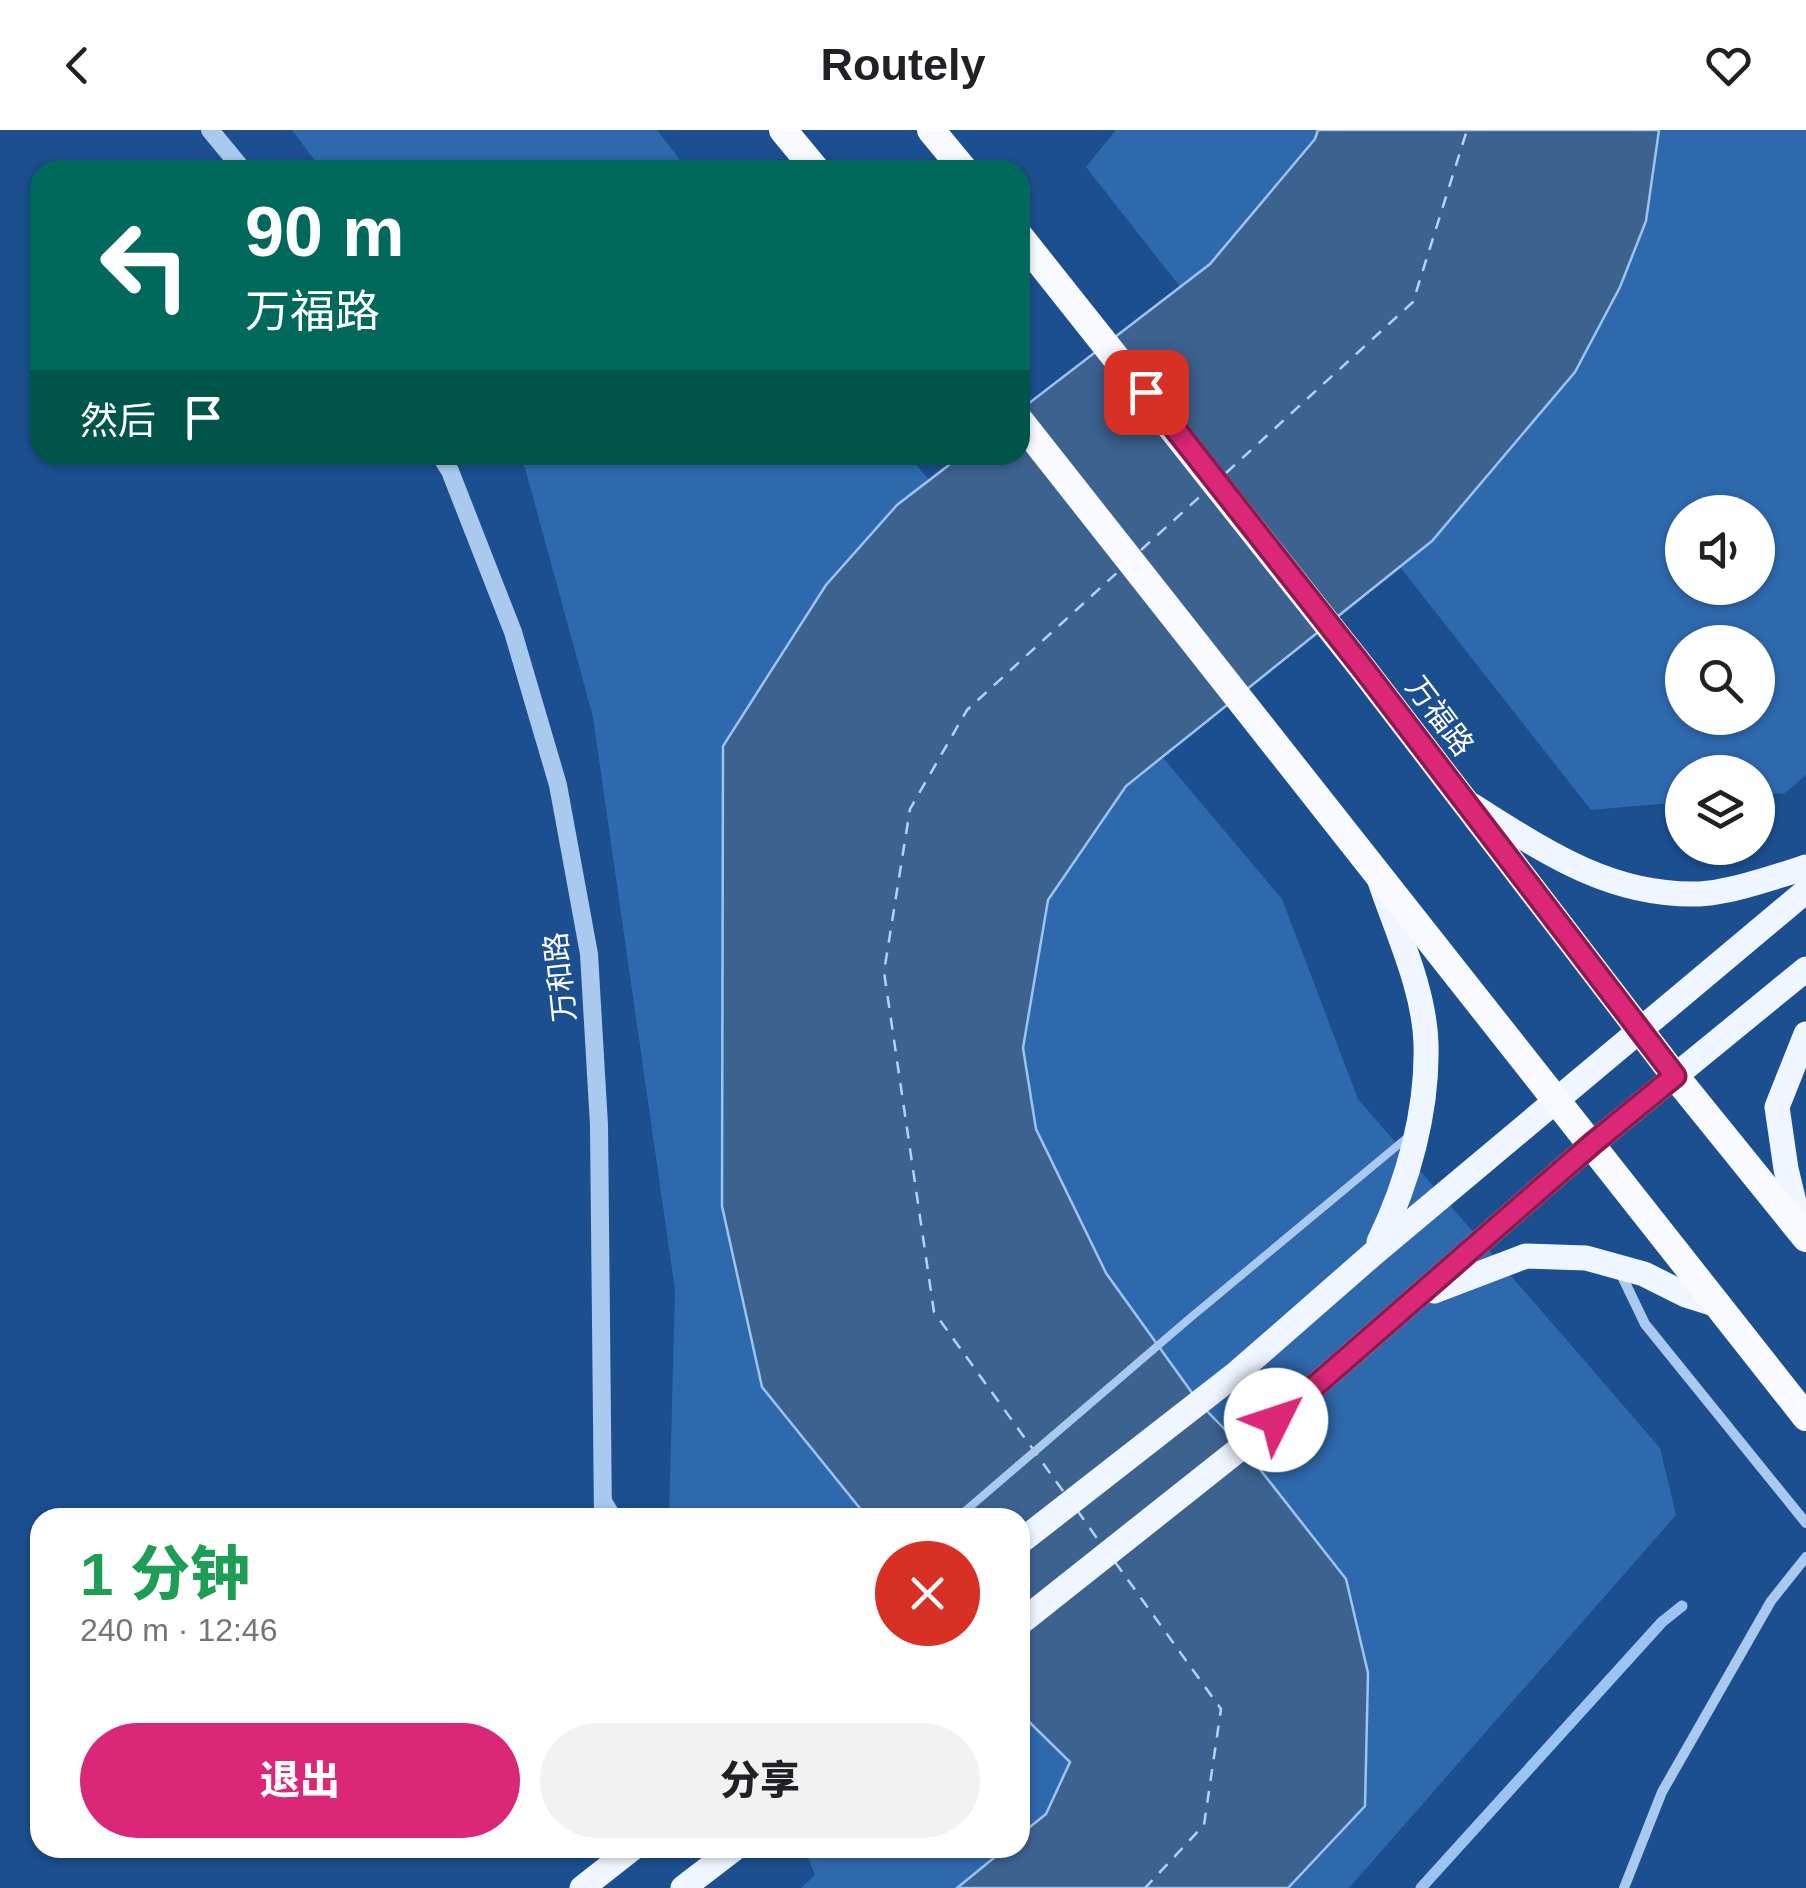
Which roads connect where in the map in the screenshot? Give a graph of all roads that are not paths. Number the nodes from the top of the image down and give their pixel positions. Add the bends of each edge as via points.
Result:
1 (210, 130) edge
2 (784, 130) edge
3 (930, 130) edge
4 (235, 160) edge
5 (808, 160) edge
6 (956, 160) edge
7 (1030, 249) edge
8 (1030, 434) edge
9 (446, 465) edge
10 (1464, 801) junction
11 (1806, 867) edge
12 (1378, 877) junction
13 (1806, 891) edge
14 (1806, 969) edge
15 (1640, 1030) junction
16 (1806, 1034) edge
17 (1675, 1076) junction
18 (1556, 1100) junction
19 (1417, 1130) junction
20 (1592, 1144) junction
21 (1803, 1235) edge
22 (1373, 1254) junction
23 (1618, 1267) junction
24 (1416, 1298) junction
25 (1718, 1305) junction
26 (1806, 1416) edge
27 (602, 1492) junction
28 (603, 1508) edge
29 (612, 1508) edge
30 (969, 1508) edge
31 (1806, 1523) edge
32 (1030, 1534) edge
33 (1806, 1557) edge
34 (1030, 1615) edge
35 (620, 1858) edge
36 (713, 1858) edge
37 (582, 1888) edge
38 (683, 1888) edge
39 (1624, 1888) edge

1 - 4 street
2 - 5 highway
3 - 6 highway
7 - 10 highway, 万福路
8 - 12 highway
9 - 27 street, 万和路 via 518,651 558,785 589,954 599,1125
10 - 11 main road via 1558,859 1614,884 1694,895
10 - 15 highway, 万福路
12 - 18 highway
12 - 19 main road via 1413,978 1426,1042
13 - 15 main road
14 - 17 main road
15 - 17 highway, 万福路
15 - 18 main road
16 - 21 main road via 1777,1107
17 - 20 main road
17 - 21 highway, 万福路
18 - 20 highway
18 - 22 main road
19 - 22 main road via 1398,1202
19 - 30 lane
20 - 24 main road
20 - 25 highway
22 - 32 main road via 1238,1372
23 - 24 main road via 1586,1258 1526,1256
23 - 25 main road
23 - 31 street via 1645,1324
24 - 34 main road via 1276,1420
25 - 26 highway
27 - 28 street, 万和路
27 - 29 lane
33 - 39 street via 1771,1601 1662,1792
35 - 37 main road
36 - 38 main road

